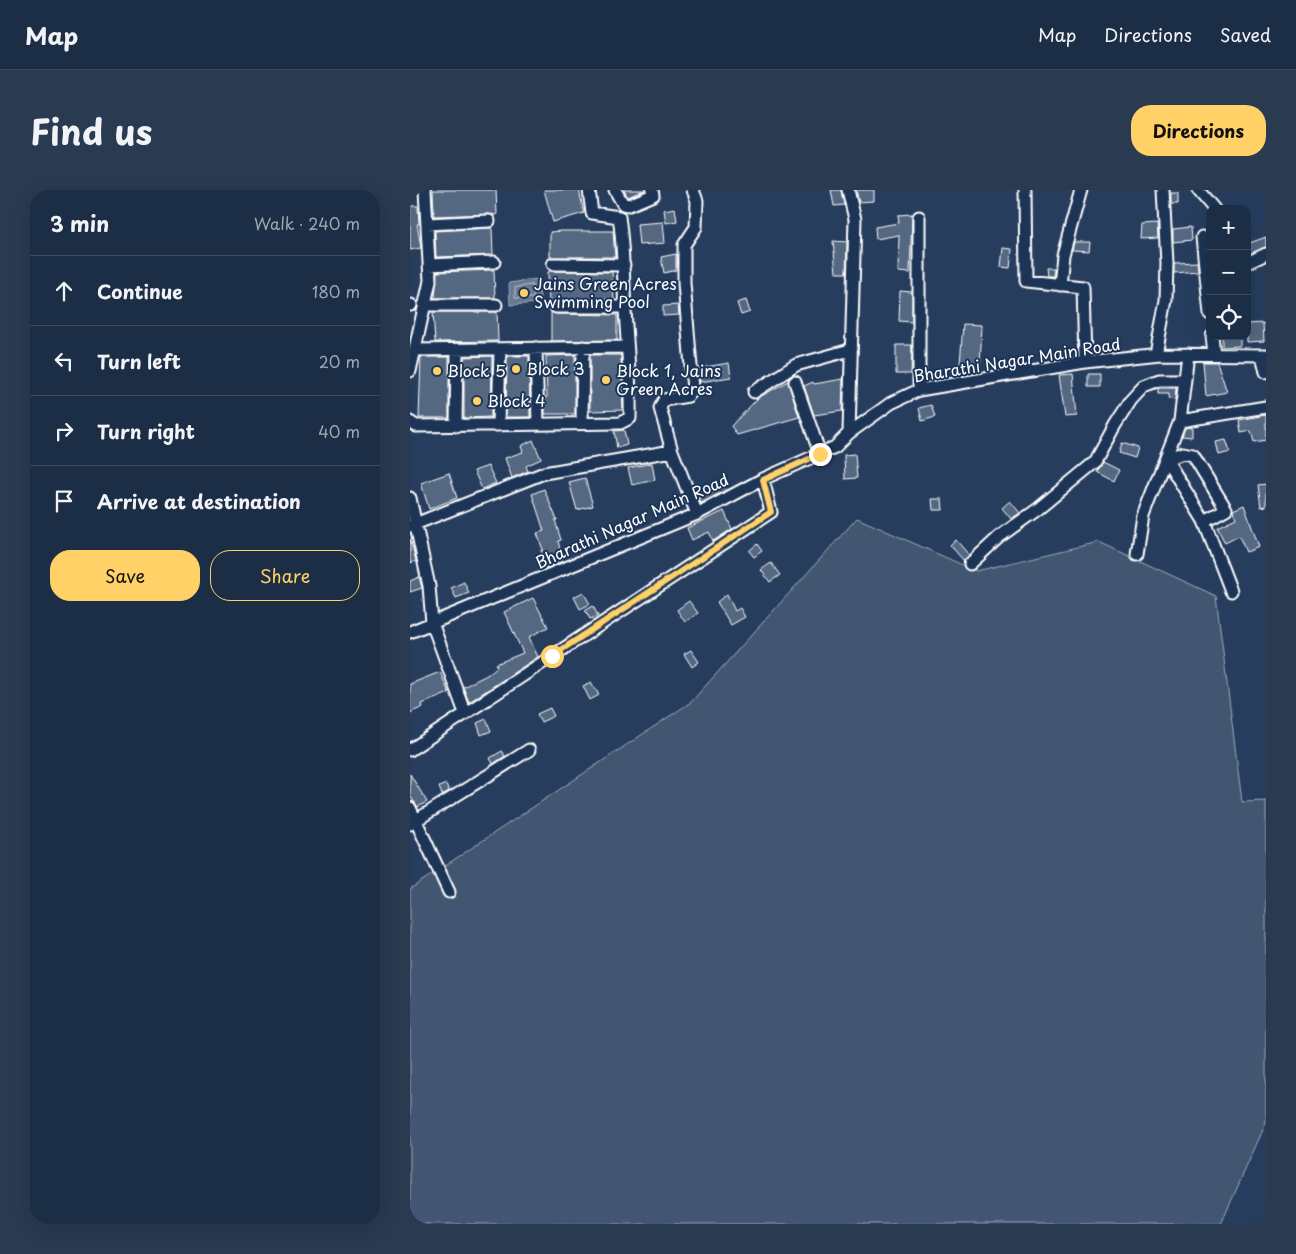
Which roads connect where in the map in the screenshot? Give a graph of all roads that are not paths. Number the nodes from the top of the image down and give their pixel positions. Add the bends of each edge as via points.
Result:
1 (425, 190) edge
2 (589, 190) edge
3 (615, 190) edge
4 (664, 190) edge
5 (694, 190) edge
6 (848, 190) edge
7 (1025, 190) edge
8 (1082, 190) edge
9 (1163, 190) edge
10 (1198, 190) edge
11 (652, 192) edge
12 (1211, 205) edge
13 (919, 217) dead end
14 (489, 221) dead end
15 (427, 224) junction
16 (1202, 237) dead end
17 (1266, 254) edge
18 (494, 262) dead end
19 (1251, 262) edge
20 (553, 264) dead end
21 (429, 265) junction
22 (624, 265) junction
23 (1060, 285) junction
24 (1208, 295) edge
25 (496, 304) dead end
26 (424, 305) junction
27 (556, 306) dead end
28 (624, 307) junction
29 (1212, 340) edge
30 (627, 346) junction
31 (583, 347) junction
32 (536, 348) junction
33 (500, 349) junction
34 (415, 350) junction
35 (457, 350) junction
36 (850, 350) junction
37 (1156, 354) junction
38 (1188, 354) junction
39 (1214, 354) junction
40 (1264, 355) edge
41 (1085, 362) junction
42 (410, 372) edge
43 (1266, 372) edge
44 (1185, 380) junction
45 (795, 382) dead end
46 (919, 390) junction
47 (754, 392) dead end
48 (1266, 407) edge
49 (1180, 421) junction
50 (410, 422) edge
51 (582, 423) junction
52 (538, 424) junction
53 (498, 425) junction
54 (456, 426) junction
55 (849, 433) junction
56 (672, 451) junction
57 (820, 454) junction
58 (1166, 459) junction
59 (763, 480) junction
60 (410, 498) edge
61 (697, 514) junction
62 (1204, 521) junction
63 (414, 524) edge
64 (1138, 554) dead end
65 (970, 564) dead end
66 (1231, 591) dead end
67 (432, 623) junction
68 (410, 632) edge
69 (465, 713) junction
70 (410, 750) edge
71 (529, 750) dead end
72 (410, 808) edge
73 (414, 822) edge
74 (449, 892) dead end

1 - 15 street
2 - 22 street via 592,212 619,217
3 - 11 street via 623,204 629,205
4 - 11 street
5 - 56 street via 696,226 684,245 693,390 688,396 664,400 660,408
6 - 36 street via 855,219
7 - 23 street via 1026,282
8 - 23 street via 1063,255
9 - 37 street via 1166,300
10 - 12 street
13 - 46 street
14 - 15 street
15 - 21 street
16 - 24 street
17 - 19 street
18 - 21 street
20 - 22 street
21 - 26 street via 430,282
22 - 28 street
23 - 41 street via 1083,287
25 - 26 street
26 - 34 street
27 - 28 street
28 - 30 street
29 - 39 street
30 - 31 street
30 - 51 street via 630,418 620,423
31 - 32 street
31 - 51 street
32 - 33 street
32 - 52 street
33 - 35 street
33 - 53 street
34 - 35 street
34 - 42 street
35 - 54 street
36 - 47 street via 796,365
36 - 55 street
37 - 38 street, Bharathi Nagar Main Road
37 - 41 street, Bharathi Nagar Main Road
38 - 39 street, Bharathi Nagar Main Road
38 - 44 street
39 - 40 street, Bharathi Nagar Main Road
40 - 43 street
41 - 46 street, Bharathi Nagar Main Road
44 - 49 street
44 - 65 street via 1159,380 1144,386 1131,400 1095,462 999,537
45 - 57 street
46 - 55 street, Bharathi Nagar Main Road via 891,403
48 - 49 street
49 - 58 street
50 - 54 street via 416,426
51 - 52 street
52 - 53 street
53 - 54 street
55 - 57 street, Bharathi Nagar Main Road
56 - 61 street
56 - 63 street via 544,473
57 - 59 street, Bharathi Nagar Main Road
58 - 62 street
58 - 62 street via 1183,454 1196,458 1226,509
58 - 64 street via 1143,516
59 - 61 street, Bharathi Nagar Main Road
59 - 69 street via 771,512
60 - 63 street
61 - 67 street, Bharathi Nagar Main Road
62 - 66 street
63 - 67 street via 429,586
67 - 68 street, Bharathi Nagar Main Road
67 - 69 street
69 - 70 street
71 - 73 street
72 - 73 street
73 - 74 street

